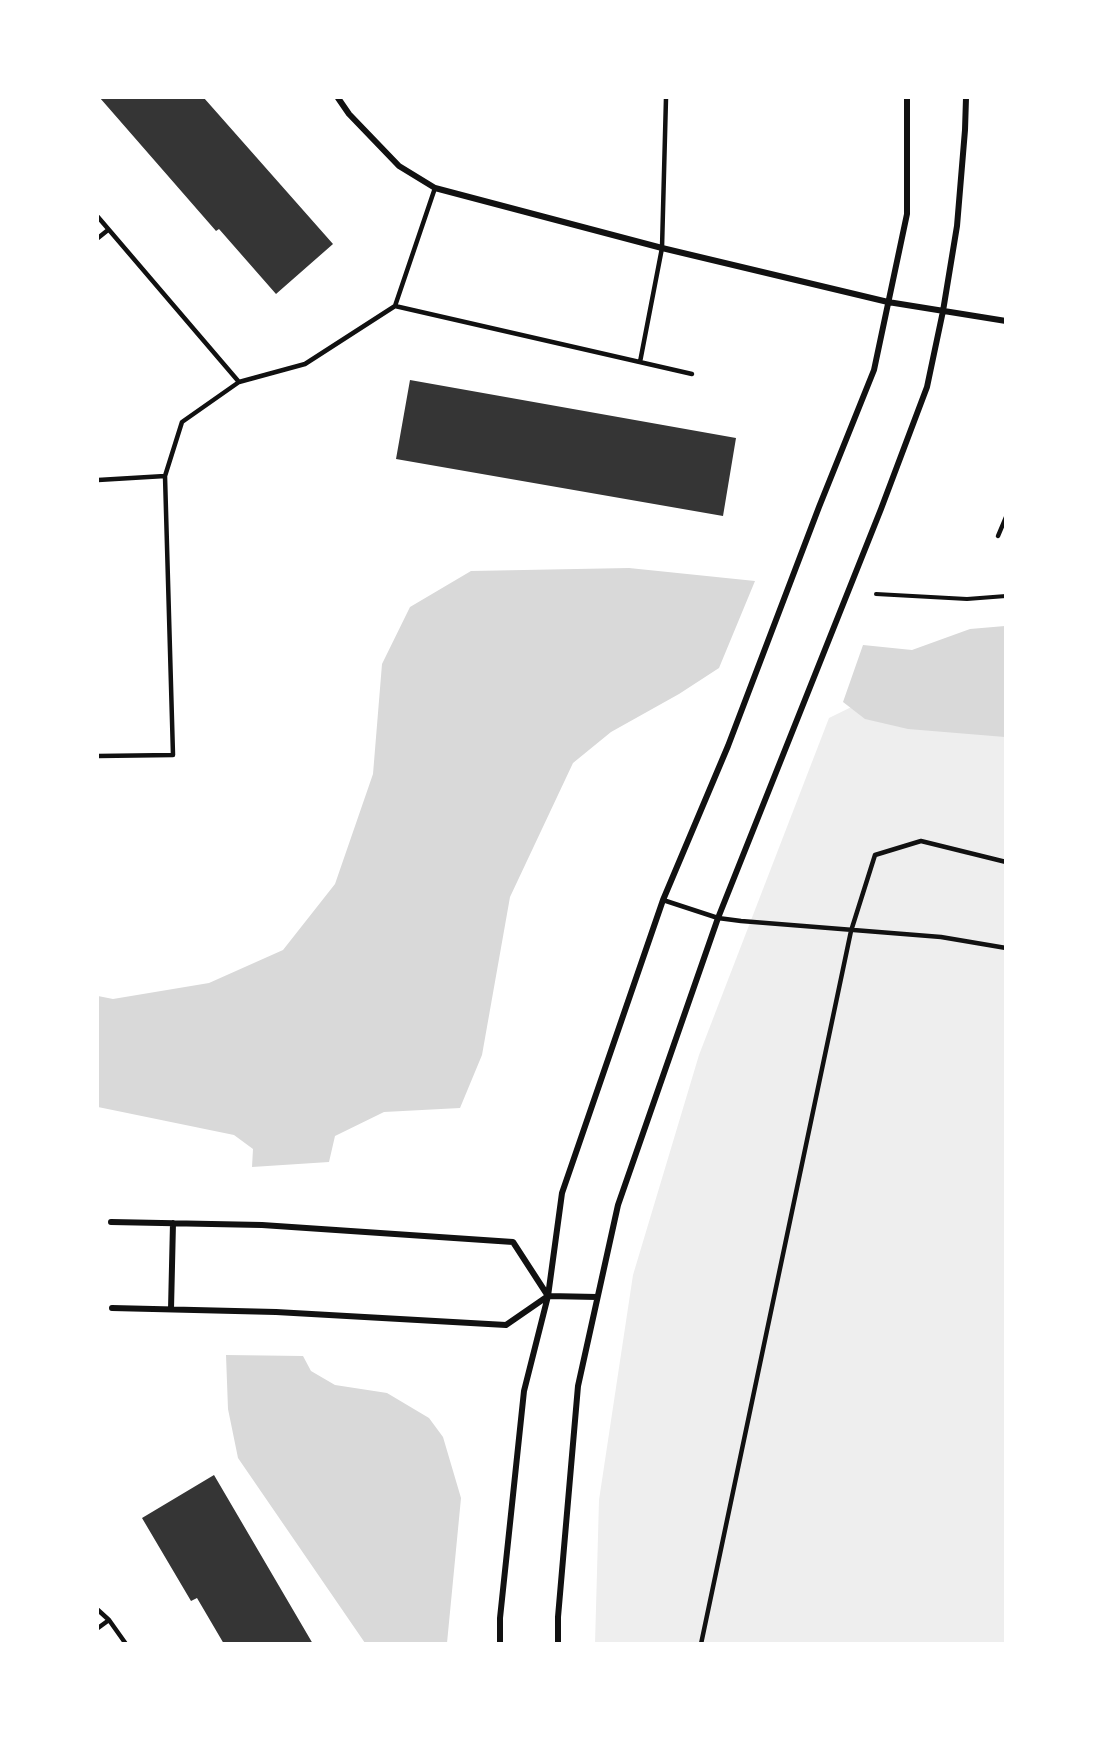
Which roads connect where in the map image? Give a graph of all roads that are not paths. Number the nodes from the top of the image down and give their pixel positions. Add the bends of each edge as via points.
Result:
1 (338, 98) edge
2 (666, 98) edge
3 (907, 98) edge
4 (966, 98) edge
5 (435, 188) junction
6 (98, 217) edge
7 (108, 230) junction
8 (98, 238) edge
9 (662, 248) junction
10 (888, 302) junction
11 (394, 306) junction
12 (943, 311) junction
13 (1005, 321) edge
14 (640, 362) junction
15 (692, 374) dead end
16 (239, 382) junction
17 (165, 476) junction
18 (98, 480) edge
19 (1005, 517) edge
20 (998, 536) dead end
21 (98, 756) edge
22 (1005, 862) edge
23 (663, 900) junction
24 (718, 918) junction
25 (851, 932) junction
26 (1005, 948) edge
27 (111, 1222) dead end
28 (173, 1223) junction
29 (548, 1296) junction
30 (597, 1297) junction
31 (112, 1308) dead end
32 (171, 1309) junction
33 (98, 1610) edge
34 (109, 1620) junction
35 (98, 1628) edge
36 (126, 1644) edge
37 (500, 1644) edge
38 (558, 1644) edge
39 (701, 1644) edge

1 - 5 street via 399,166
2 - 9 lane
3 - 10 street via 907,214
4 - 12 street via 957,226
5 - 9 street
5 - 11 lane
6 - 7 lane
7 - 8 lane
7 - 16 lane
9 - 10 street
9 - 14 lane
10 - 12 street
10 - 23 street via 874,370 728,746
11 - 14 lane
11 - 16 lane via 305,364
12 - 13 street
12 - 24 street via 927,387
14 - 15 lane
16 - 17 lane via 182,422
17 - 18 lane
17 - 21 lane via 173,755
19 - 20 lane
22 - 25 lane via 921,841 874,855
23 - 24 lane
23 - 29 street via 562,1193
24 - 25 lane
24 - 30 street via 618,1205
25 - 26 lane via 941,938
25 - 39 lane
27 - 28 street
28 - 29 street via 513,1242
28 - 32 street
29 - 30 street
29 - 32 street via 506,1325
29 - 37 street via 524,1391
30 - 38 street via 578,1386
31 - 32 street
33 - 34 lane
34 - 35 lane
34 - 36 lane

